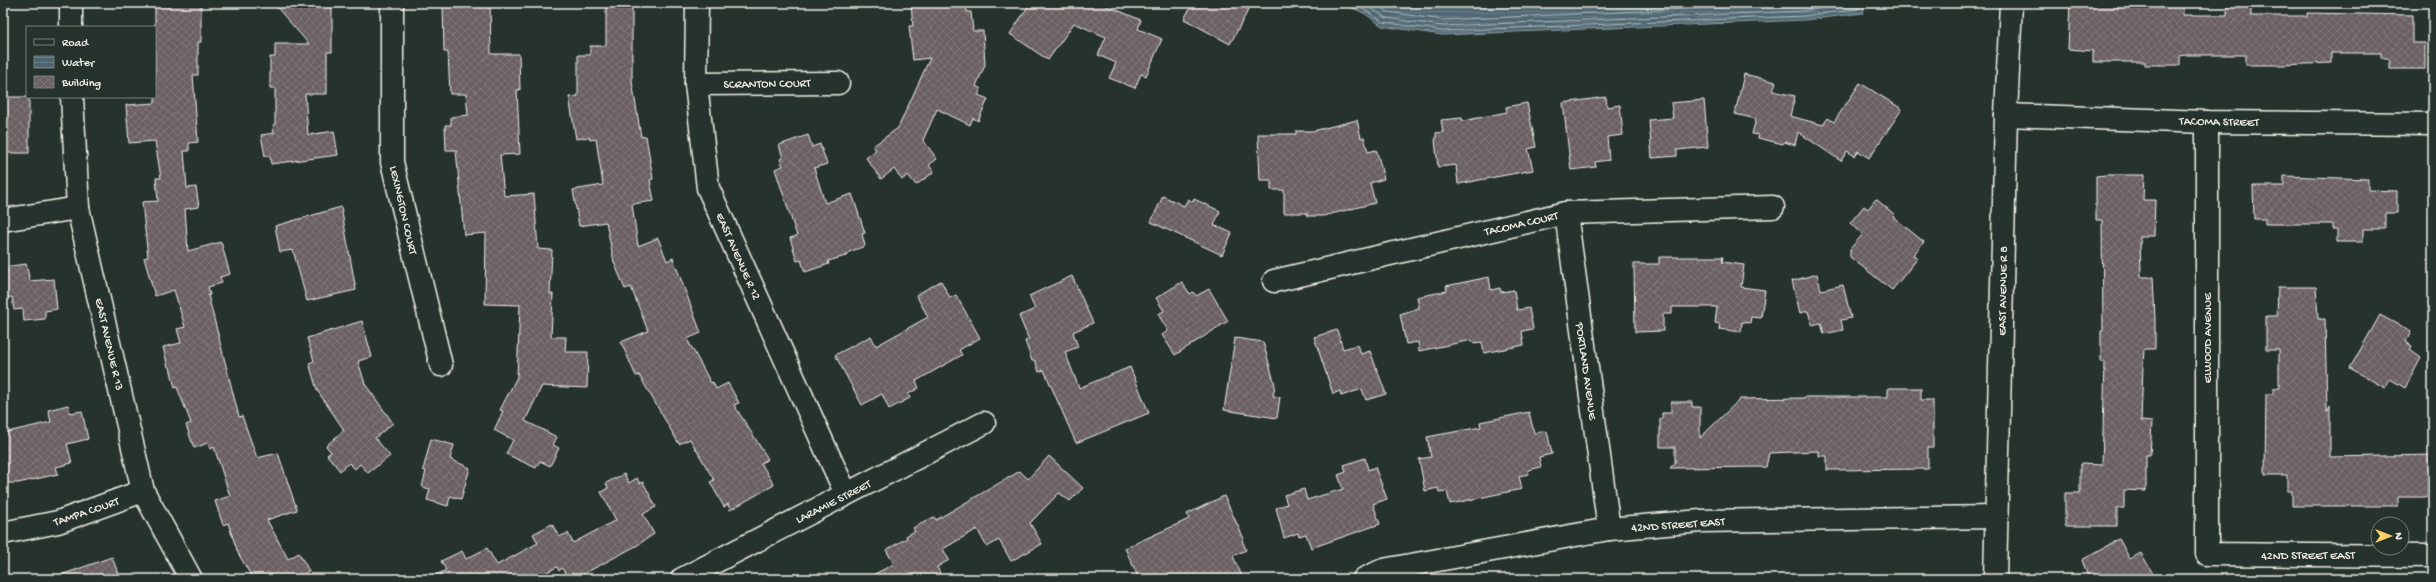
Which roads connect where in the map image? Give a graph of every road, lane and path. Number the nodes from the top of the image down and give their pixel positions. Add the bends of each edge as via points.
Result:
1 (71, 3) edge
2 (392, 3) edge
3 (697, 3) edge
4 (2011, 3) edge
5 (71, 26) edge
6 (838, 82) dead end
7 (696, 84) junction
8 (72, 98) edge
9 (2006, 115) junction
10 (2207, 122) junction
11 (2433, 124) edge
12 (78, 208) junction
13 (1773, 208) dead end
14 (1566, 212) junction
15 (3, 220) edge
16 (1274, 281) dead end
17 (441, 365) dead end
18 (984, 423) dead end
19 (144, 491) junction
20 (846, 494) junction
21 (1997, 517) junction
22 (1608, 529) junction
23 (3, 533) edge
24 (2206, 554) joint
25 (2433, 556) edge
26 (191, 579) edge
27 (682, 579) edge
28 (1364, 579) edge
29 (1996, 579) edge

1 - 5 street
2 - 17 street, LEXINGTON COURT via 392,162
3 - 7 street, EAST AVENUE R 12
4 - 9 street, EAST AVENUE R 8
6 - 7 street, SCRANTON COURT
7 - 20 street, EAST AVENUE R 12 via 708,188
8 - 12 street, EAST AVENUE R 13
9 - 10 street, TACOMA STREET
9 - 21 street, EAST AVENUE R 8
10 - 11 street, TACOMA STREET
10 - 24 street, ELWOOD AVENUE
12 - 15 street
12 - 19 street, EAST AVENUE R 13
13 - 14 street, TACOMA COURT
14 - 16 street, TACOMA COURT
14 - 22 street, PORTLAND AVENUE
18 - 20 street, LARAMIE STREET
19 - 23 street, TAMPA COURT via 58,522
19 - 26 street, EAST AVENUE R 13
20 - 27 street, LARAMIE STREET
21 - 22 street, 42ND STREET EAST via 1701,521
21 - 29 street, EAST AVENUE R 8
22 - 28 street, 42ND STREET EAST via 1383,570
24 - 25 street, 42ND STREET EAST

